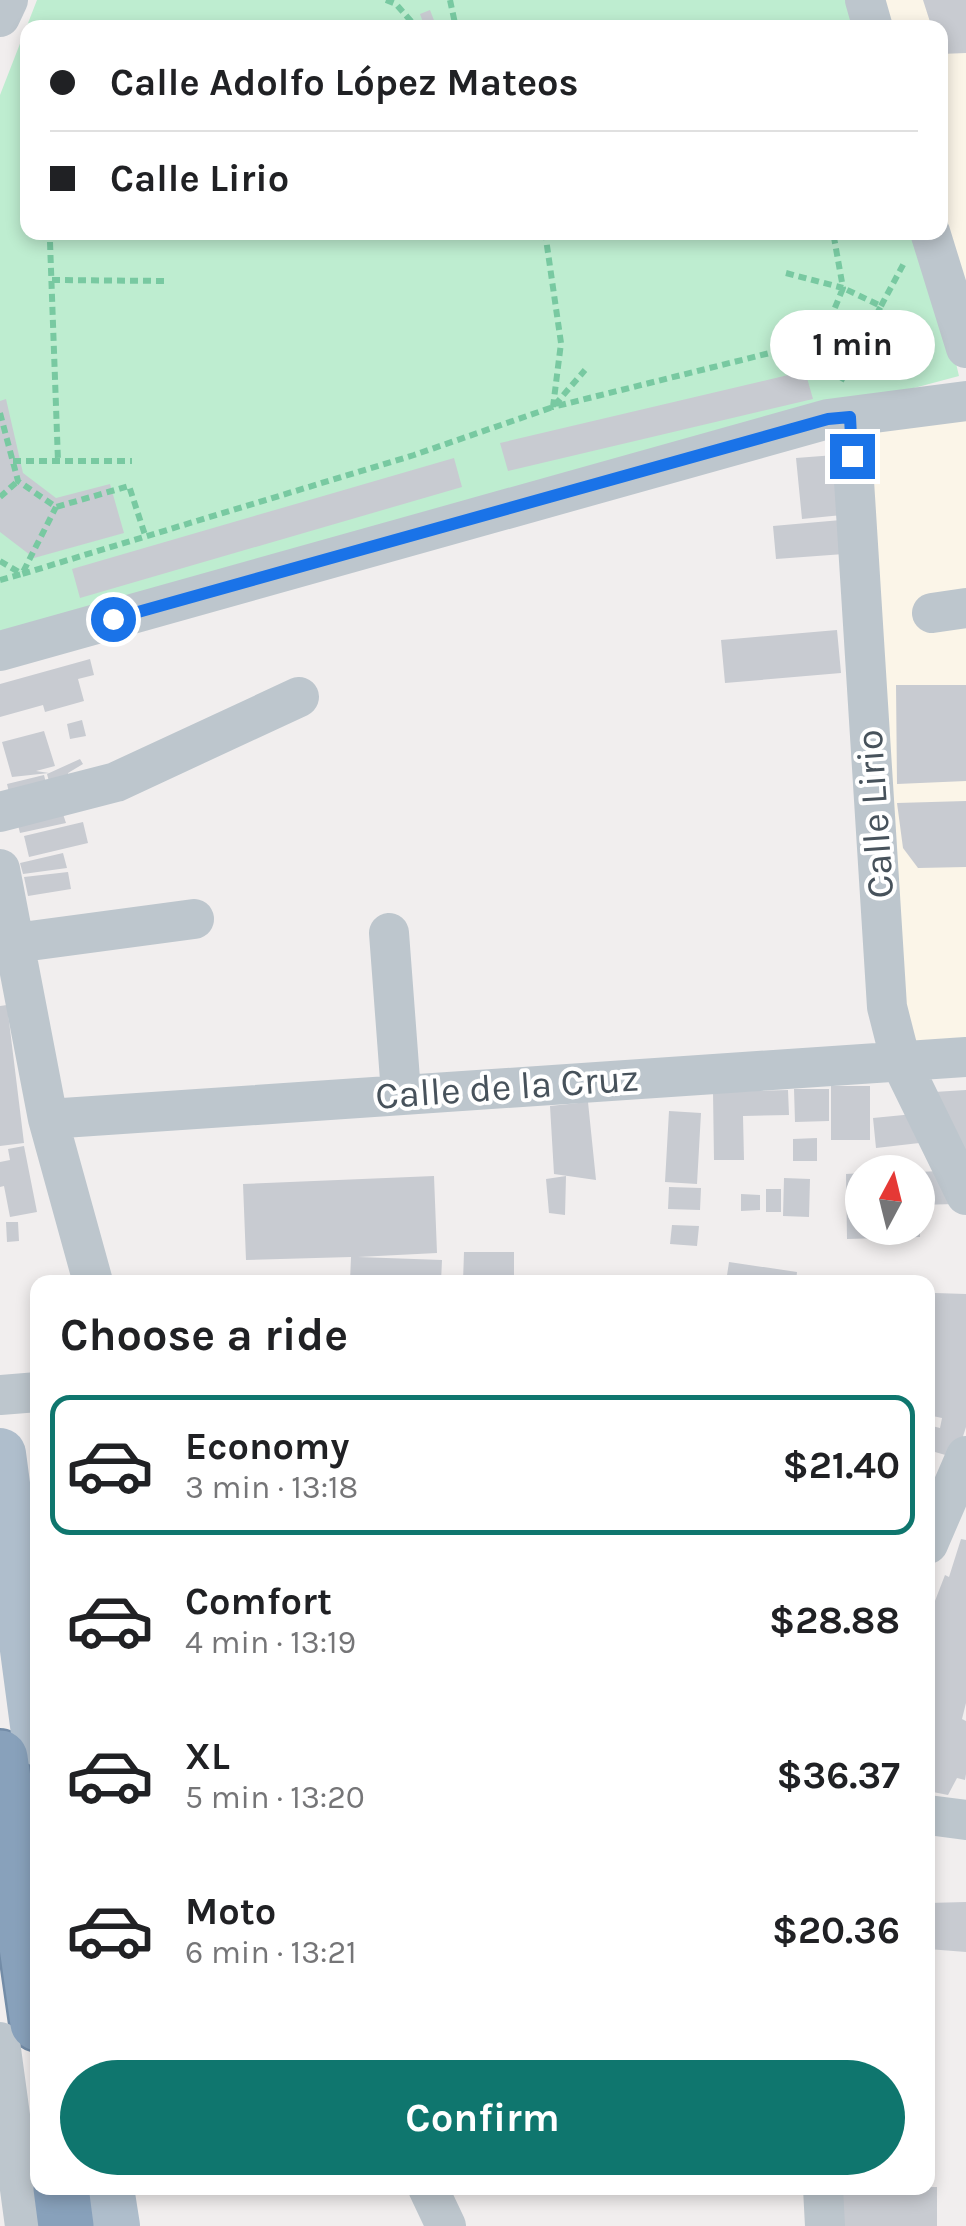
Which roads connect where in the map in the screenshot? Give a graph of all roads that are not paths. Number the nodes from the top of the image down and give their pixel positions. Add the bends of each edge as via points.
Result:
1 (8, 0) edge
2 (0, 18) edge
3 (932, 240) edge
4 (966, 348) edge
5 (966, 401) edge
6 (839, 418) junction
7 (0, 650) edge
8 (299, 697) dead end
9 (0, 812) edge
10 (0, 869) edge
11 (194, 919) dead end
12 (389, 933) dead end
13 (15, 943) junction
14 (966, 1057) edge
15 (902, 1062) junction
16 (401, 1093) junction
17 (48, 1119) junction
18 (966, 1194) edge
19 (92, 1275) edge
20 (30, 1393) edge
21 (0, 1395) edge
22 (0, 1454) edge
23 (966, 1456) edge
24 (939, 1524) edge
25 (30, 1680) edge
26 (0, 1758) edge
27 (935, 1816) edge
28 (966, 1820) edge
29 (30, 1967) edge
30 (0, 2042) edge
31 (62, 2195) edge
32 (109, 2195) edge
33 (431, 2195) edge
34 (823, 2195) edge
35 (0, 2198) edge
36 (4, 2226) edge
37 (25, 2226) edge
38 (66, 2226) edge
39 (114, 2226) edge
40 (446, 2226) edge
41 (825, 2226) edge

1 - 2 street
3 - 4 street
5 - 6 street
6 - 7 street
6 - 15 street, Calle Lirio via 887,1008
8 - 9 street via 116,782
10 - 13 street
11 - 13 street
12 - 16 street
13 - 17 street
14 - 15 street, Calle de la Cruz
15 - 16 street, Calle de la Cruz
15 - 18 street, Calle Lirio
16 - 17 street, Calle de la Cruz
17 - 19 street
20 - 21 street
22 - 25 main road
23 - 24 street
26 - 29 highway
27 - 28 street
30 - 37 street
31 - 38 highway
32 - 39 main road
33 - 40 street
34 - 41 street
35 - 36 street

